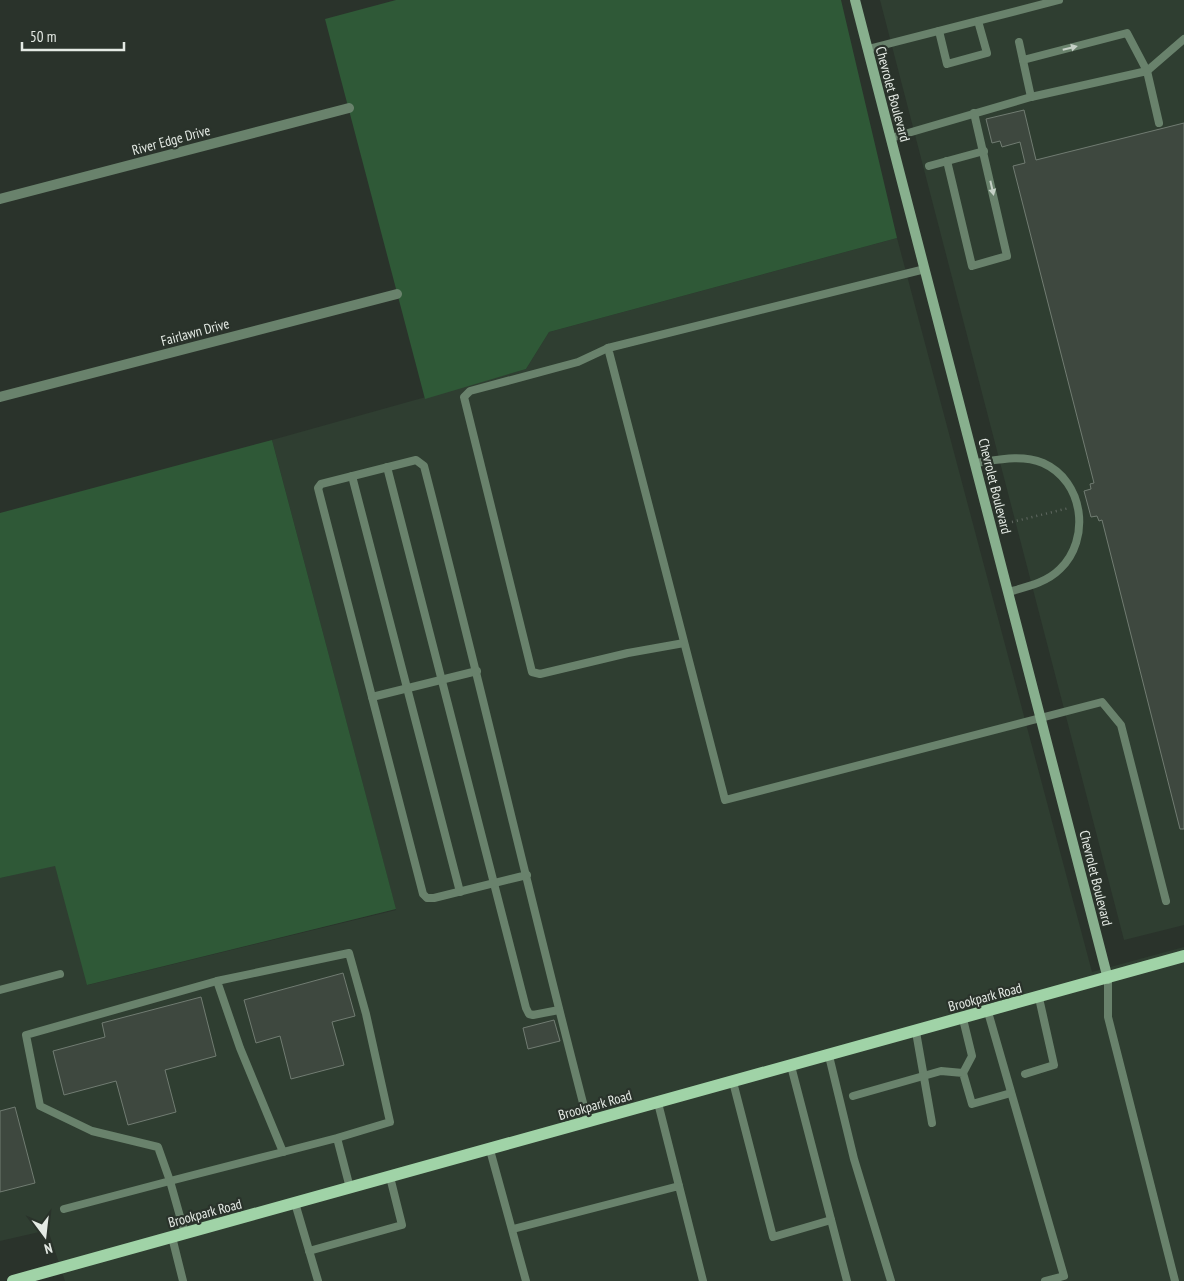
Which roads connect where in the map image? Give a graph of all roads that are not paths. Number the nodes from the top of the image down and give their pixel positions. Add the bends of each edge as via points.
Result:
1 (855, 0) edge
2 (1059, 0) edge
3 (978, 20) junction
4 (939, 31) junction
5 (1184, 40) edge
6 (1019, 42) dead end
7 (868, 49) junction
8 (1023, 60) junction
9 (1147, 71) junction
10 (1031, 97) junction
11 (349, 108) dead end
12 (974, 113) junction
13 (1160, 123) dead end
14 (891, 138) junction
15 (984, 152) junction
16 (947, 161) junction
17 (930, 166) dead end
18 (0, 199) edge
19 (924, 269) junction
20 (397, 294) dead end
21 (608, 348) junction
22 (0, 397) edge
23 (975, 464) junction
24 (387, 468) junction
25 (352, 476) junction
26 (1008, 592) junction
27 (684, 643) junction
28 (477, 671) junction
29 (442, 680) junction
30 (406, 688) junction
31 (372, 697) junction
32 (1040, 718) junction
33 (527, 875) junction
34 (494, 883) junction
35 (460, 892) junction
36 (1166, 901) dead end
37 (1184, 956) edge
38 (60, 974) dead end
39 (1108, 979) junction
40 (218, 981) junction
41 (0, 990) edge
42 (1039, 998) junction
43 (559, 1010) junction
44 (988, 1012) junction
45 (963, 1019) junction
46 (916, 1032) junction
47 (829, 1056) junction
48 (792, 1066) junction
49 (962, 1073) junction
50 (1025, 1074) dead end
51 (924, 1076) junction
52 (733, 1082) junction
53 (1011, 1093) junction
54 (853, 1096) dead end
55 (658, 1103) junction
56 (588, 1122) junction
57 (932, 1123) dead end
58 (337, 1138) junction
59 (490, 1150) junction
60 (283, 1152) junction
61 (390, 1177) junction
62 (170, 1181) junction
63 (679, 1186) junction
64 (350, 1188) junction
65 (295, 1203) junction
66 (64, 1209) dead end
67 (831, 1220) junction
68 (513, 1229) junction
69 (185, 1234) junction
70 (172, 1237) junction
71 (309, 1251) junction
72 (13, 1281) edge
73 (183, 1281) edge
74 (318, 1281) edge
75 (526, 1281) edge
76 (701, 1281) edge
77 (847, 1281) edge
78 (891, 1281) edge
79 (1045, 1281) edge
80 (1175, 1281) edge

1 - 7 main road, Chevrolet Boulevard
2 - 3 lane
3 - 4 lane
3 - 4 lane via 987,53 947,64
4 - 7 lane
5 - 9 lane
6 - 8 lane
7 - 14 main road, Chevrolet Boulevard
8 -> 9 lane via 1127,33
8 - 10 lane
9 - 10 lane
9 - 13 lane
10 - 12 lane
11 - 18 street, River Edge Drive
12 - 14 lane
12 - 15 lane
14 - 19 main road, Chevrolet Boulevard
15 - 16 lane
15 -> 16 lane via 1007,256 972,266
16 - 17 lane
19 - 21 lane
19 - 23 main road, Chevrolet Boulevard
20 - 22 street, Fairlawn Drive
21 - 27 lane
21 - 27 lane via 578,362 470,390 464,397 532,672 540,674
23 - 26 main road, Chevrolet Boulevard
23 - 26 lane via 1010,458 1042,462 1064,479 1077,506 1080,530 1068,560 1050,577
24 - 25 lane
24 - 28 lane via 416,460 424,466
24 - 29 lane
25 - 30 lane
25 - 31 lane via 321,484 318,488
26 - 32 main road, Chevrolet Boulevard
27 - 32 lane via 725,800
28 - 29 lane
28 - 33 lane
29 - 30 lane
29 - 34 lane
30 - 31 lane
30 - 35 lane
31 - 35 lane via 423,894 434,898
32 - 36 lane via 1102,702 1120,725
32 - 39 main road, Chevrolet Boulevard
33 - 34 lane
33 - 43 lane
34 - 35 lane
34 - 43 lane via 529,1014 533,1016
37 - 39 main road, Brookpark Road
38 - 41 lane
39 - 42 main road, Brookpark Road
39 - 80 lane via 1108,1017
40 - 58 lane via 349,953 390,1122
40 - 60 lane via 240,1048
40 - 62 lane via 26,1035 40,1106 92,1131 158,1147
42 - 44 main road, Brookpark Road
42 - 50 lane via 1054,1065
43 - 56 lane
44 - 45 main road, Brookpark Road
44 - 53 lane
45 - 46 main road, Brookpark Road
45 - 49 lane via 972,1056
46 - 47 main road, Brookpark Road
46 - 51 lane
47 - 48 main road, Brookpark Road
47 - 78 lane via 854,1159
48 - 52 main road, Brookpark Road
48 - 67 lane
49 - 51 lane via 941,1071
49 - 53 lane via 972,1104
51 - 54 lane
51 - 57 lane
52 - 55 main road, Brookpark Road
52 - 67 lane via 772,1236
53 - 79 lane via 1064,1276
55 - 56 main road, Brookpark Road
55 - 63 lane
56 - 59 main road, Brookpark Road
58 - 60 lane
58 - 64 lane
59 - 61 main road, Brookpark Road
59 - 68 lane
60 - 62 lane
61 - 64 main road, Brookpark Road
61 - 71 lane via 402,1225
62 - 66 lane
62 - 69 lane
63 - 68 lane
63 - 76 lane
64 - 65 main road, Brookpark Road
65 - 69 main road, Brookpark Road
65 - 71 lane
67 - 77 lane
68 - 75 lane
69 - 70 main road, Brookpark Road
70 - 72 main road, Brookpark Road
70 - 73 lane
71 - 74 lane

